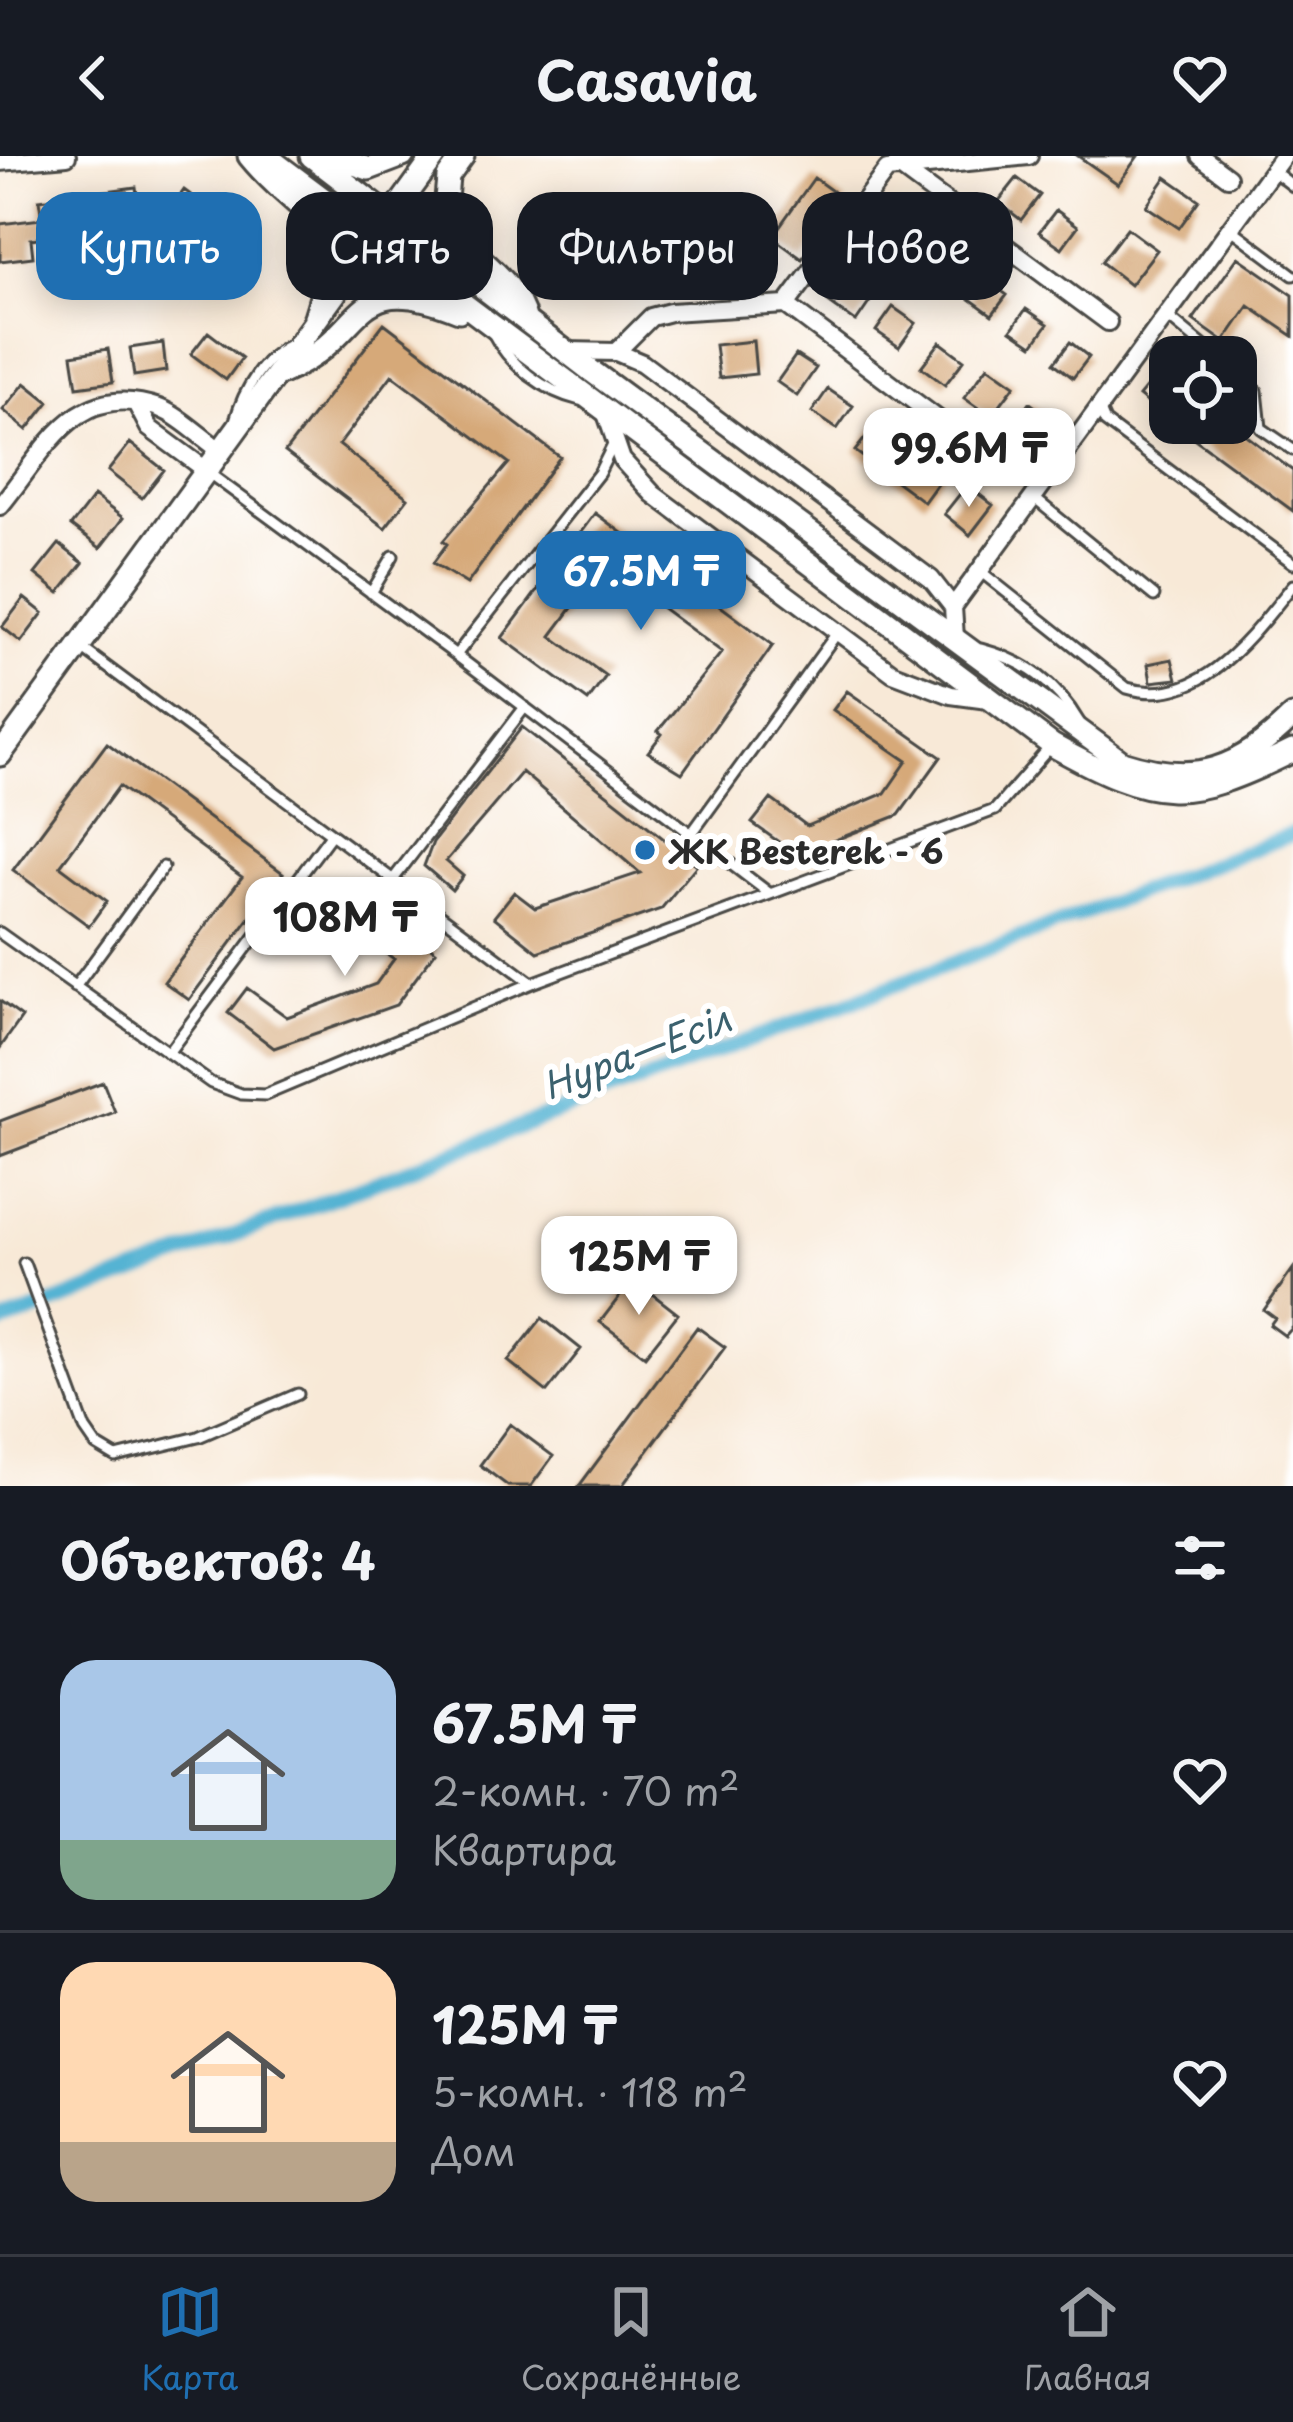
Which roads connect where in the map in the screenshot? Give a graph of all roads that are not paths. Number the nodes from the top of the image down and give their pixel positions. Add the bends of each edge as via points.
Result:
1 (67, 156) edge
2 (249, 156) edge
3 (266, 156) edge
4 (311, 156) edge
5 (331, 156) edge
6 (403, 156) edge
7 (435, 156) edge
8 (453, 156) edge
9 (463, 156) edge
10 (1029, 156) edge
11 (1200, 156) edge
12 (0, 162) edge
13 (898, 162) edge
14 (1278, 163) edge
15 (1228, 177) dead end
16 (1293, 186) edge
17 (314, 192) edge
18 (357, 192) edge
19 (412, 192) edge
20 (420, 192) edge
21 (1230, 228) junction
22 (1293, 274) edge
23 (493, 297) edge
24 (335, 300) edge
25 (458, 300) edge
26 (786, 304) junction
27 (1167, 316) junction
28 (488, 322) junction
29 (526, 322) junction
30 (1108, 322) dead end
31 (1191, 336) edge
32 (308, 337) junction
33 (567, 352) junction
34 (616, 352) junction
35 (282, 374) junction
36 (1257, 392) edge
37 (137, 405) junction
38 (601, 407) junction
39 (1099, 408) junction
40 (615, 441) junction
41 (225, 445) junction
42 (1293, 450) edge
43 (998, 465) dead end
44 (206, 470) junction
45 (1034, 498) junction
46 (768, 501) junction
47 (0, 506) edge
48 (799, 554) junction
49 (393, 556) dead end
50 (1293, 563) edge
51 (980, 572) junction
52 (1293, 586) edge
53 (371, 592) junction
54 (1154, 596) dead end
55 (953, 607) junction
56 (838, 631) junction
57 (960, 641) junction
58 (80, 646) junction
59 (456, 655) junction
60 (43, 696) junction
61 (988, 700) junction
62 (526, 707) junction
63 (1293, 716) edge
64 (0, 729) edge
65 (1052, 745) junction
66 (1293, 751) edge
67 (0, 755) edge
68 (1220, 776) junction
69 (692, 832) junction
70 (330, 836) junction
71 (163, 867) dead end
72 (392, 881) junction
73 (770, 892) junction
74 (0, 933) edge
75 (532, 983) junction
76 (75, 986) junction
77 (168, 1053) junction
78 (24, 1263) dead end
79 (298, 1394) dead end

1 - 12 street
2 - 32 street via 323,230 328,268
3 - 17 street
4 - 18 street
5 - 6 street via 369,169
7 - 19 street
8 - 20 street
9 - 29 street via 448,177 444,221 510,284
10 - 13 street
11 - 15 street
13 - 26 street
13 - 30 street
14 - 16 lane
14 - 21 street
21 - 22 lane
21 - 27 street
23 - 29 street
24 - 32 street
25 - 28 street
26 - 34 street via 651,317
26 - 43 street
27 - 31 lane
27 - 39 street
28 - 35 street via 388,294 310,362
28 - 38 street
29 - 33 street
32 - 35 street
32 - 41 lane via 280,348 242,395
33 - 34 street
33 - 46 street
34 - 55 street via 669,380 818,492 931,579
35 - 41 street
36 - 42 lane via 1261,428
37 - 41 street via 160,408
37 - 44 street via 149,428
37 - 47 street via 104,399 76,413
38 - 40 street
38 - 46 street via 647,429 750,504
38 - 48 street
39 - 45 street
39 - 50 lane via 1105,422
40 - 56 street via 653,494
40 - 59 lane
41 - 44 street
44 - 53 lane
44 - 58 street
45 - 51 street
45 - 54 lane
46 - 57 street
48 - 57 street via 811,548 916,626
48 - 61 street
49 - 53 lane
51 - 52 lane via 1140,692 1228,664
51 - 55 street
53 - 59 lane
55 - 57 street
56 - 61 street via 893,674
56 - 69 lane
57 - 68 street via 1090,743 1157,773
58 - 60 street
58 - 70 lane
59 - 62 lane
60 - 64 street
60 - 67 street
61 - 65 street
62 - 69 lane
62 - 72 lane
63 - 68 street
65 - 68 street via 1144,788 1174,792
65 - 73 lane via 995,810
66 - 68 street
69 - 73 lane
70 - 72 lane
70 - 77 lane
71 - 76 lane
72 - 75 lane
73 - 75 lane
74 - 76 lane
75 - 77 lane via 265,1095 211,1083
76 - 77 lane
78 - 79 lane via 85,1429 116,1457 198,1437

